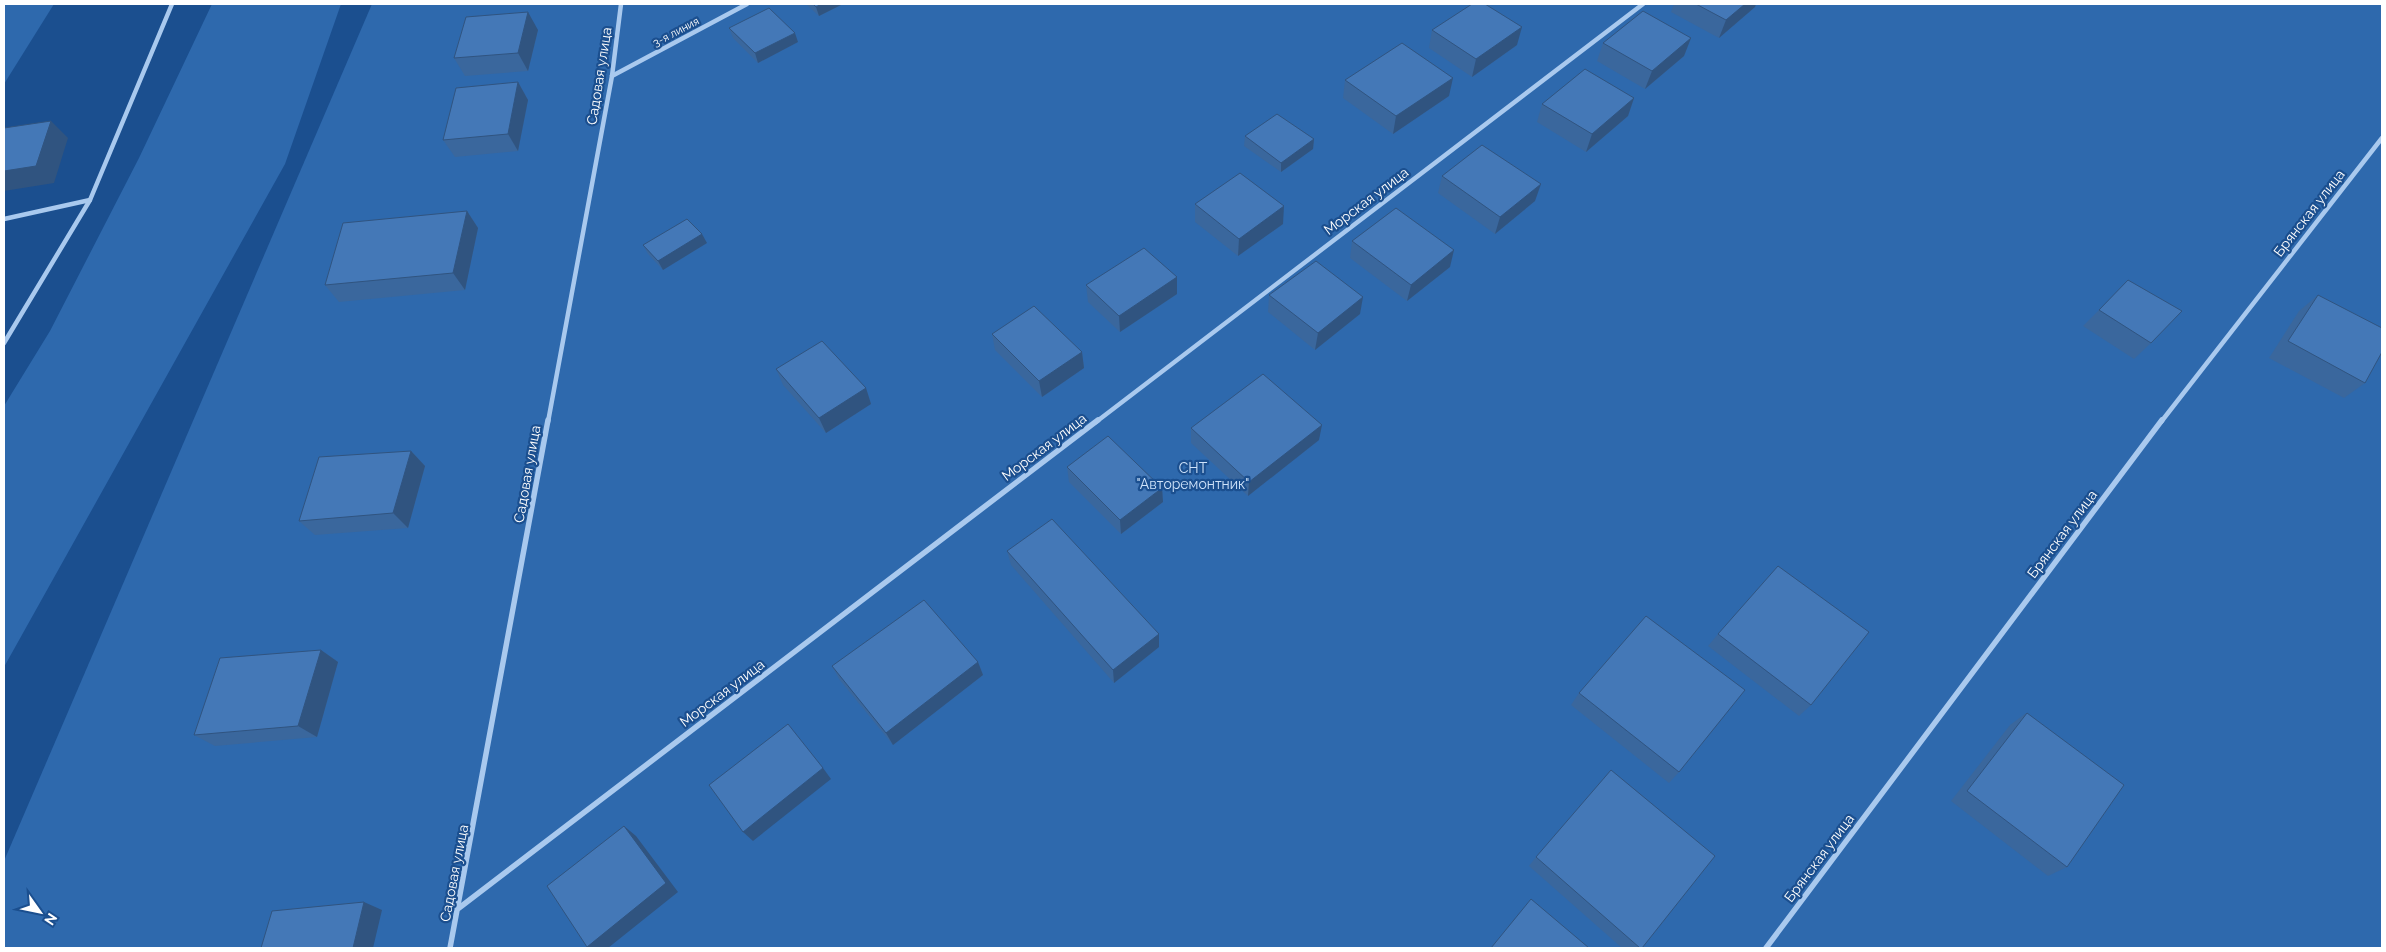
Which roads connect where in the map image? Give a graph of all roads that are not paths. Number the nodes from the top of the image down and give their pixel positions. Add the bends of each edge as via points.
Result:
1 (172, 4) edge
2 (621, 4) edge
3 (747, 4) edge
4 (1643, 4) edge
5 (612, 76) junction
6 (2382, 138) edge
7 (90, 200) junction
8 (4, 219) edge
9 (4, 343) edge
10 (460, 908) junction
11 (450, 948) edge
12 (1766, 948) edge

1 - 7 street
2 - 5 street, Садовая улица
3 - 5 street, 3-я линия
4 - 10 street, Морская улица
5 - 10 street, Садовая улица
6 - 12 street, Брянская улица via 2197,374
7 - 8 street
7 - 9 street
10 - 11 street, Садовая улица

